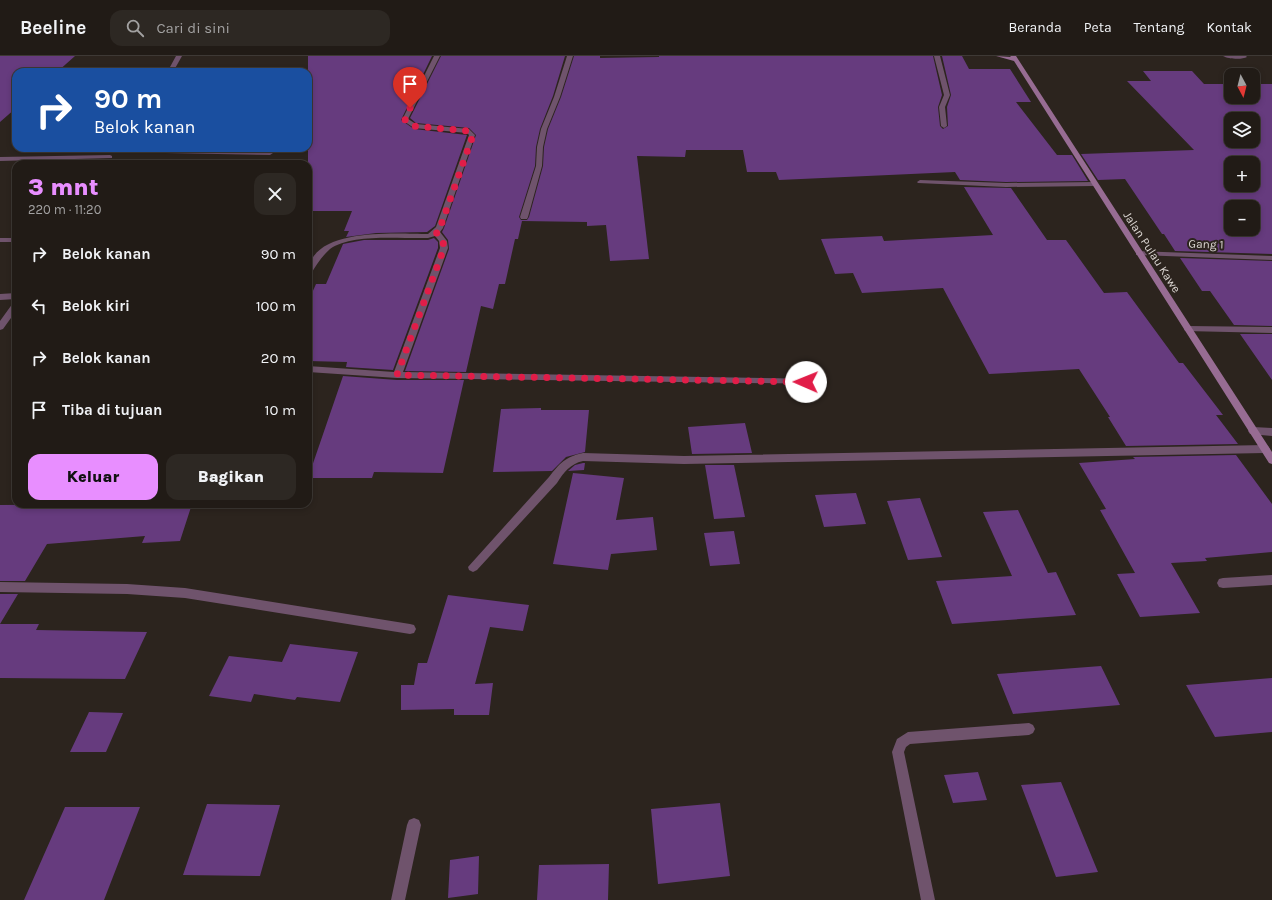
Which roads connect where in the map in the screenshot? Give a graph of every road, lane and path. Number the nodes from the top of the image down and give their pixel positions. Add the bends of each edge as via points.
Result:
1 (179, 56) edge
2 (437, 56) edge
3 (570, 56) edge
4 (937, 56) edge
5 (999, 56) edge
6 (1226, 56) edge
7 (1244, 57) edge
8 (1014, 58) edge
9 (172, 68) edge
10 (944, 126) dead end
11 (114, 152) edge
12 (270, 153) dead end
13 (0, 158) edge
14 (920, 182) dead end
15 (1094, 184) junction
16 (524, 217) dead end
17 (436, 232) junction
18 (0, 240) edge
19 (12, 240) edge
20 (1139, 253) junction
21 (1272, 258) edge
22 (312, 266) edge
23 (12, 296) edge
24 (0, 298) edge
25 (12, 310) edge
26 (0, 327) edge
27 (1188, 329) junction
28 (1272, 330) edge
29 (312, 369) edge
30 (397, 375) junction
31 (822, 382) dead end
32 (1253, 431) junction
33 (1272, 432) edge
34 (1265, 449) junction
35 (1272, 460) edge
36 (473, 567) dead end
37 (1272, 580) edge
38 (1223, 583) dead end
39 (0, 587) edge
40 (410, 629) dead end
41 (1029, 729) dead end
42 (414, 826) dead end
43 (398, 900) edge
44 (928, 900) edge

1 - 9 street
2 - 17 street via 405,120 414,126 469,131 472,138 440,228
3 - 16 street via 544,129 539,166
4 - 10 street via 946,95 942,107
5 - 8 street
6 - 7 street
8 - 15 street, Jalan Pulau Kawe
11 - 12 street
11 - 13 street
14 - 15 street
15 - 20 street, Jalan Pulau Kawe
17 - 22 street via 428,236 338,242 324,250
17 - 30 street via 444,248
18 - 19 street
20 - 21 street, Gang 1
20 - 27 street, Jalan Pulau Kawe
23 - 24 street
25 - 26 street
27 - 28 street
27 - 32 street, Jalan Pulau Kawe
29 - 30 street
30 - 31 street
32 - 33 street
32 - 34 street, Jalan Pulau Kawe
34 - 35 street, Jalan Pulau Kawe
34 - 36 street via 684,460 583,456 563,466
37 - 38 street
39 - 40 street via 127,589 185,593
41 - 44 street via 908,738 901,743 898,752
42 - 43 street

